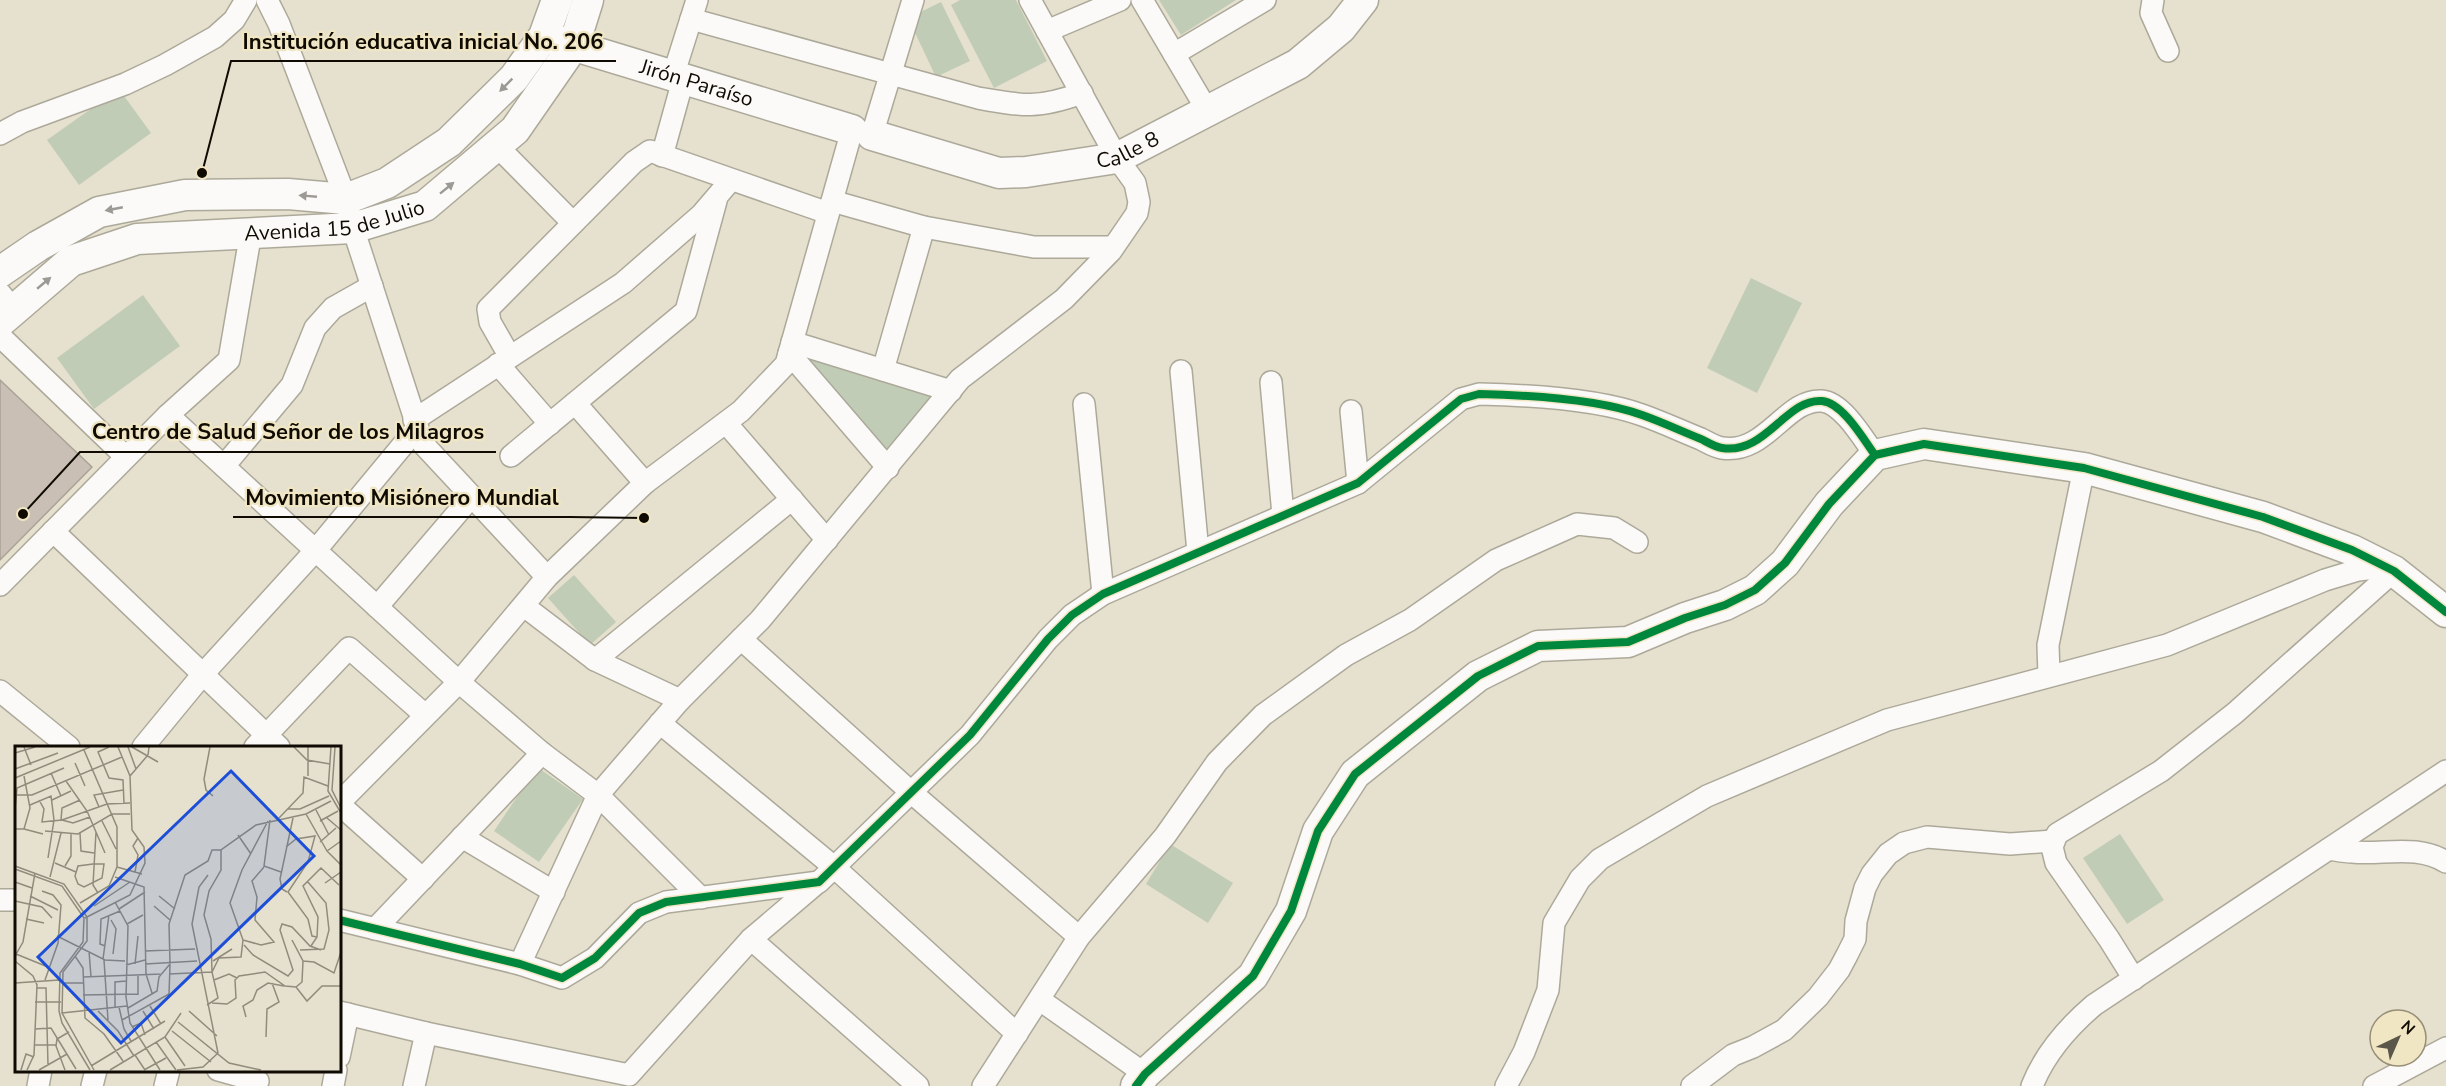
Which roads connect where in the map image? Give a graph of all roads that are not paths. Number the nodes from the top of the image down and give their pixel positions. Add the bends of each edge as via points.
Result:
1 (246, 0) edge
2 (267, 0) edge
3 (557, 0) edge
4 (588, 0) edge
5 (913, 0) edge
6 (1030, 0) edge
7 (1120, 0) edge
8 (1142, 0) edge
9 (1265, 0) edge
10 (1363, 0) edge
11 (2153, 0) edge
12 (694, 9) edge
13 (1047, 31) junction
14 (544, 36) junction
15 (574, 45) junction
16 (2168, 51) dead end
17 (1174, 54) junction
18 (891, 73) junction
19 (678, 78) junction
20 (1082, 93) junction
21 (1208, 110) junction
22 (1, 131) edge
23 (862, 132) junction
24 (497, 146) junction
25 (662, 156) junction
26 (1117, 158) junction
27 (731, 180) junction
28 (717, 197) junction
29 (346, 199) junction
30 (830, 207) junction
31 (573, 223) junction
32 (924, 227) junction
33 (353, 228) junction
34 (251, 232) junction
35 (1113, 247) junction
36 (0, 272) edge
37 (372, 286) junction
38 (4, 308) edge
39 (0, 336) edge
40 (791, 348) junction
41 (504, 361) junction
42 (883, 370) junction
43 (1181, 371) dead end
44 (1271, 382) dead end
45 (951, 390) junction
46 (575, 403) junction
47 (1084, 404) dead end
48 (1351, 411) dead end
49 (168, 415) junction
50 (726, 423) junction
51 (415, 424) junction
52 (550, 424) junction
53 (1875, 455) junction
54 (511, 456) dead end
55 (126, 458) junction
56 (224, 466) junction
57 (888, 468) junction
58 (2084, 468) junction
59 (645, 483) junction
60 (1358, 483) junction
61 (471, 496) junction
62 (792, 499) junction
63 (1283, 515) junction
64 (53, 531) junction
65 (827, 540) junction
66 (1637, 542) dead end
67 (315, 550) junction
68 (1198, 552) junction
69 (2389, 569) junction
70 (547, 577) junction
71 (0, 585) edge
72 (1103, 594) junction
73 (524, 606) junction
74 (377, 607) junction
75 (2446, 612) edge
76 (741, 639) junction
77 (595, 660) junction
78 (203, 674) junction
79 (2049, 675) junction
80 (459, 682) junction
81 (0, 691) edge
82 (680, 700) junction
83 (426, 715) junction
84 (660, 723) junction
85 (59, 743) edge
86 (267, 743) edge
87 (144, 746) edge
88 (542, 753) junction
89 (2446, 771) edge
90 (912, 793) junction
91 (598, 795) junction
92 (340, 803) edge
93 (340, 805) edge
94 (462, 837) junction
95 (2053, 841) junction
96 (2329, 849) junction
97 (2446, 862) edge
98 (834, 867) junction
99 (423, 879) junction
100 (819, 882) junction
101 (554, 892) junction
102 (702, 898) junction
103 (340, 920) edge
104 (375, 929) junction
105 (1079, 937) junction
106 (751, 939) junction
107 (520, 964) junction
108 (2134, 979) junction
109 (1040, 1000) junction
110 (344, 1013) edge
111 (426, 1033) junction
112 (1017, 1034) junction
113 (340, 1048) edge
114 (2446, 1048) edge
115 (41, 1071) edge
116 (96, 1071) edge
117 (169, 1071) edge
118 (222, 1071) edge
119 (336, 1071) edge
120 (1140, 1080) edge
121 (38, 1086) edge
122 (92, 1086) edge
123 (165, 1086) edge
124 (256, 1086) edge
125 (333, 1086) edge
126 (414, 1086) edge
127 (918, 1086) edge
128 (983, 1086) edge
129 (1506, 1086) edge
130 (1692, 1086) edge
131 (2032, 1086) edge
132 (2374, 1086) edge

1 - 22 street via 234,20 215,37 165,65
2 - 29 street
3 - 14 street, Avenida 15 de Julio
4 - 15 street, Avenida 15 de Julio
5 - 18 street
6 - 13 street
7 - 13 street
8 - 17 street
9 - 17 street
10 - 21 street, Calle 8 via 1341,28 1298,64
11 - 16 street via 2151,13
12 - 18 street
12 - 19 street
13 - 20 street
14 - 15 street, Jirón Paraíso
14 -> 29 street, Avenida 15 de Julio via 514,78 449,142 387,183
15 - 19 street, Jirón Paraíso
15 - 24 street, Avenida 15 de Julio via 515,130
17 - 21 street
18 - 20 street via 978,98 1026,106 1055,103
18 - 23 street
19 - 23 street, Jirón Paraíso
19 - 25 street
20 - 26 street
21 - 26 street, Calle 8
23 - 26 street, Calle 8 via 999,173
23 - 30 street
24 - 31 street
33 -> 24 street, Avenida 15 de Julio via 425,206
25 - 27 street
25 - 31 street via 650,151 634,162
26 - 35 street via 1135,183 1138,202 1137,213
27 - 28 street
27 - 30 street
28 - 41 street via 623,284
28 - 46 street via 686,311
29 - 33 street
29 -> 36 street, Avenida 15 de Julio via 288,194 185,195 99,212
30 - 32 street
30 - 40 street
31 - 41 street via 488,309
32 - 35 street via 1034,248
32 - 42 street
33 - 34 street, Avenida 15 de Julio
33 - 37 street
38 -> 34 street, Avenida 15 de Julio via 71,261 137,239
34 - 49 street via 229,360
35 - 45 street via 1064,298
37 - 51 street
37 - 56 street via 333,308 315,328 292,385
39 - 55 street
40 - 42 street
40 - 50 street via 786,364
40 - 57 street
41 - 51 street
41 - 52 street
42 - 45 street
43 - 68 street
44 - 63 street
45 - 57 street
46 - 52 street
46 - 59 street
47 - 72 street
48 - 60 street
49 - 55 street
49 - 56 street
50 - 59 street
50 - 62 street
51 - 61 street via 423,444
51 - 67 street
52 - 54 street
53 - 58 street via 1924,444
53 - 60 street via 1841,410 1822,401 1789,414 1745,447 1721,448 1640,414 1601,405 1479,394 1461,399
53 - 120 street via 1828,504 1785,563 1755,590 1628,642 1538,646 1478,676 1355,774 1318,831 1291,911 1253,976
55 - 64 street
56 - 67 street
57 - 65 street
58 - 69 street via 2263,517 2352,550
58 - 79 street via 2048,645
59 - 70 street
60 - 63 street
61 - 70 street
61 - 74 street
62 - 65 street
62 - 77 street
63 - 68 street
64 - 71 street
64 - 78 street
65 - 76 street
66 - 105 street via 1614,528 1577,524 1496,560 1410,620 1346,655 1263,715 1217,762 1165,836
67 - 74 street
67 - 78 street
68 - 72 street
69 - 75 street
69 - 79 street via 2358,570 2325,580 2168,645
69 - 95 street via 2216,728 2161,771 2073,822
70 - 73 street
72 - 90 street via 1072,615 1048,639 970,735
73 - 77 street
73 - 80 street
74 - 80 street
76 - 82 street
76 - 90 street
77 - 82 street
78 - 86 street
78 - 87 street
79 - 129 street via 1887,720 1707,796 1600,859 1580,879 1554,923 1548,990
80 - 83 street
80 - 88 street
81 - 85 street
82 - 84 street
83 - 86 street via 349,648
83 - 92 street
84 - 91 street
84 - 98 street
88 - 91 street
88 - 94 street
89 - 96 street
90 - 98 street
90 - 105 street
91 - 101 street
91 - 102 street
93 - 99 street
94 - 99 street
94 - 101 street
95 - 108 street via 2056,863
95 - 130 street via 2010,844 1927,837 1904,843 1888,854 1872,874 1856,921 1855,939 1818,997 1784,1030 1733,1054
96 - 97 street via 2408,850
96 - 108 street
98 - 100 street
98 - 112 street
99 - 104 street
100 - 102 street
100 - 106 street
101 - 107 street
102 - 107 street via 666,902 639,914 595,958 562,978
103 - 104 street
104 - 107 street
105 - 109 street
106 - 111 street via 629,1075
106 - 127 street
108 - 131 street via 2077,1020 2049,1052
109 - 112 street
109 - 120 street
110 - 111 street
110 - 113 street
111 - 126 street
112 - 128 street
114 - 132 street
115 - 121 street
116 - 122 street
117 - 123 street
118 - 124 street via 258,1081
119 - 125 street

